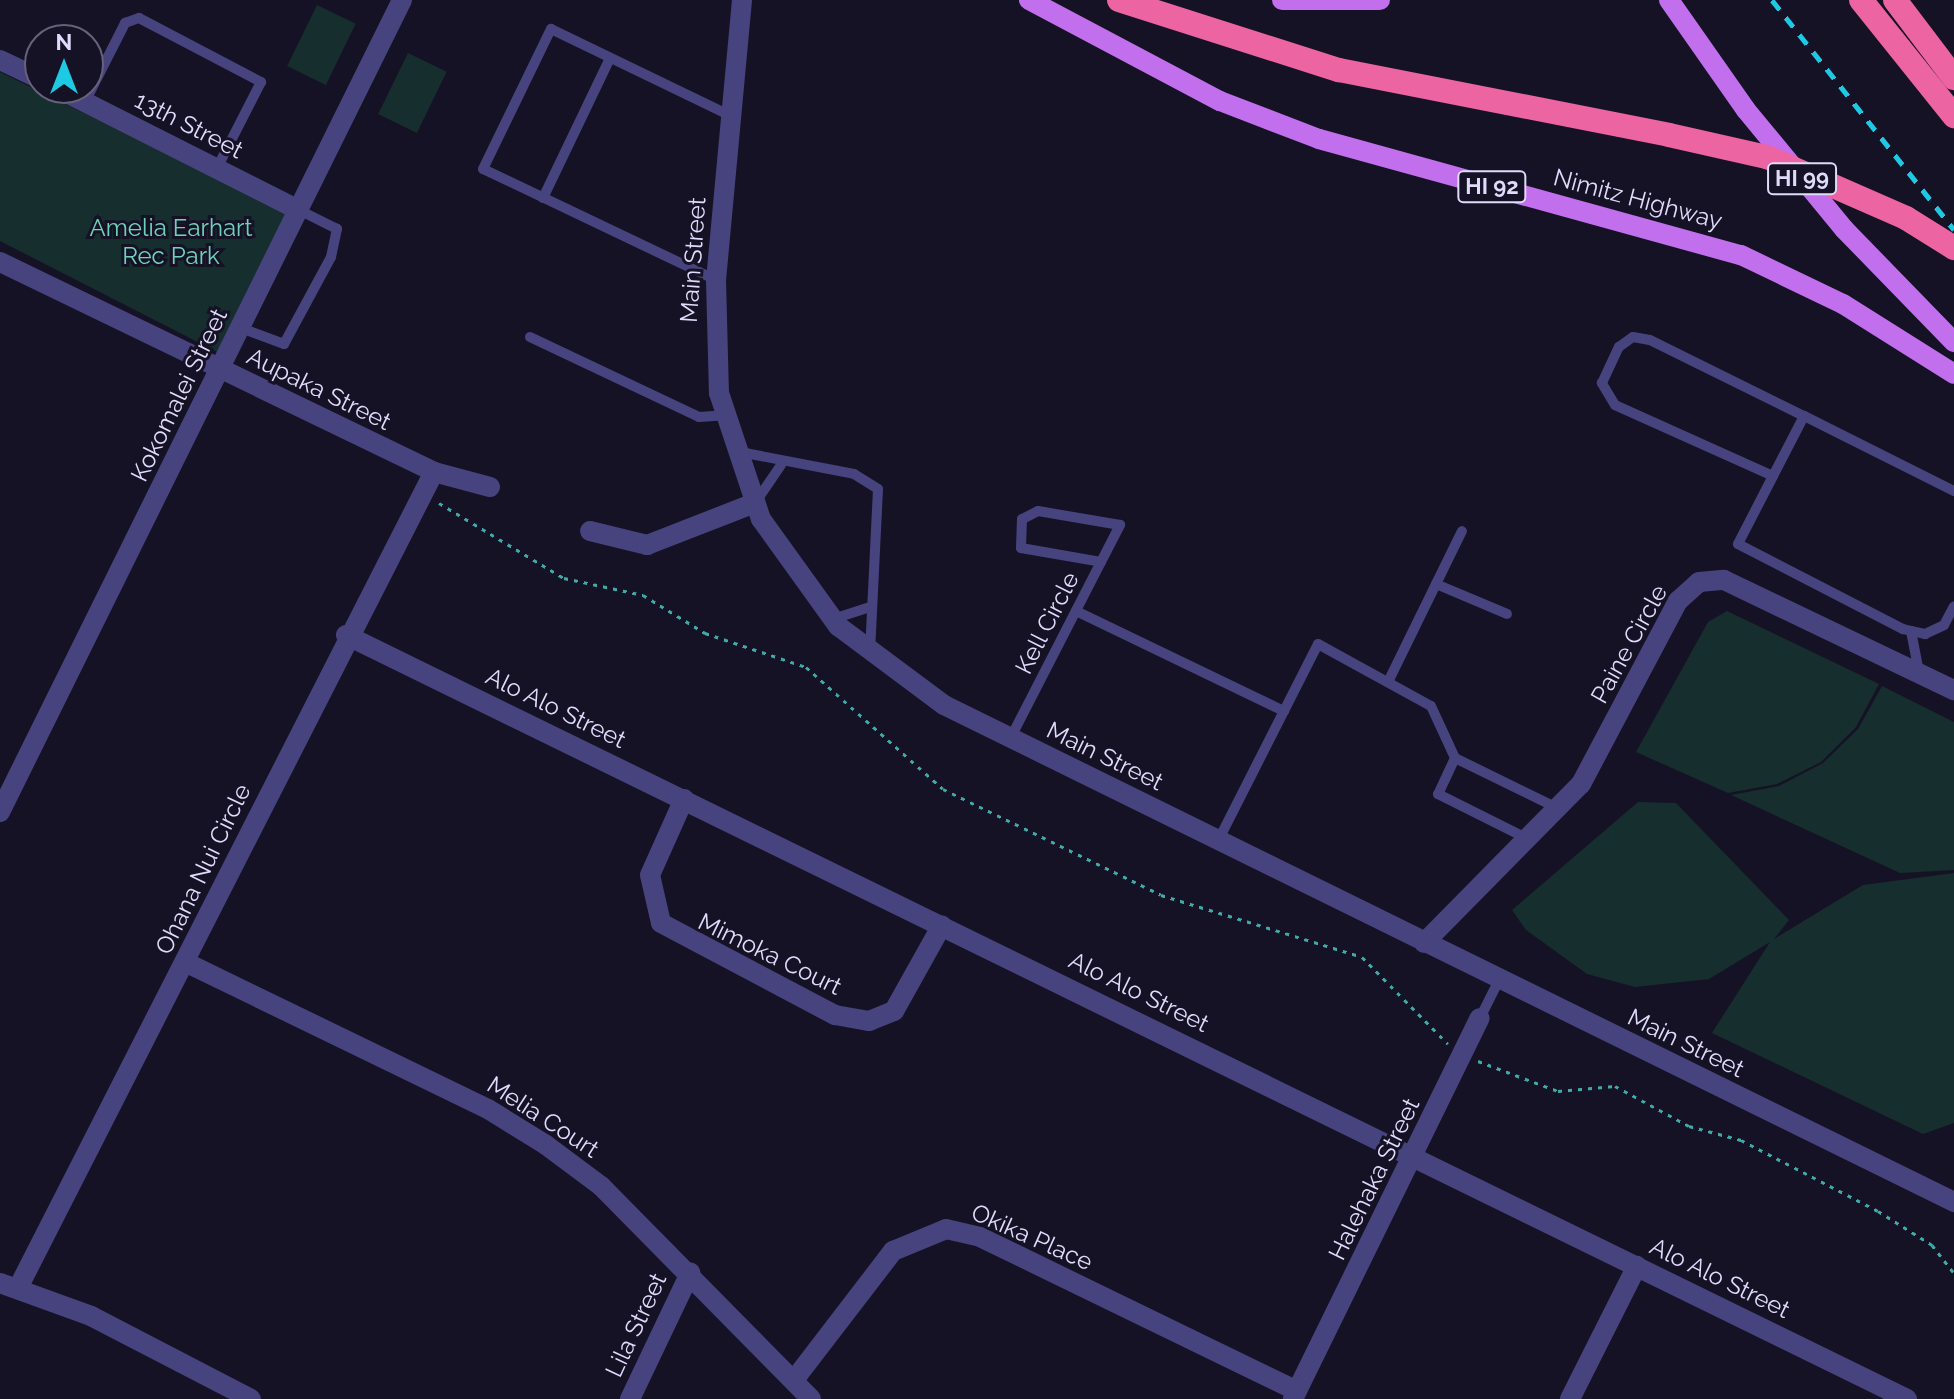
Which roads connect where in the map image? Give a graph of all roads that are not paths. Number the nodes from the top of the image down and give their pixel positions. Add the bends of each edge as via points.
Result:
1 (402, 0) edge
2 (742, 0) edge
3 (1029, 0) edge
4 (1119, 0) edge
5 (1282, 0) edge
6 (1380, 0) edge
7 (1669, 0) edge
8 (1861, 0) edge
9 (1895, 0) edge
10 (610, 58) junction
11 (0, 60) edge
12 (104, 64) edge
13 (24, 71) edge
14 (1954, 78) edge
15 (89, 104) edge
16 (731, 116) junction
17 (1954, 116) edge
18 (217, 168) junction
19 (543, 198) junction
20 (297, 209) junction
21 (1954, 248) edge
22 (0, 262) edge
23 (716, 280) junction
24 (241, 328) junction
25 (530, 337) dead end
26 (1954, 342) edge
27 (221, 370) junction
28 (1954, 374) edge
29 (725, 415) junction
30 (1804, 416) junction
31 (734, 451) junction
32 (781, 465) junction
33 (434, 472) junction
34 (1773, 476) junction
35 (490, 487) dead end
36 (1954, 491) edge
37 (755, 503) junction
38 (590, 531) dead end
39 (1462, 531) dead end
40 (1101, 562) junction
41 (1436, 584) junction
42 (1954, 606) edge
43 (870, 607) junction
44 (1076, 611) junction
45 (1507, 614) dead end
46 (833, 619) junction
47 (1949, 627) edge
48 (1911, 631) junction
49 (346, 635) junction
50 (870, 653) junction
51 (1919, 673) junction
52 (1388, 682) junction
53 (1954, 690) edge
54 (1284, 711) junction
55 (1010, 739) junction
56 (1455, 758) junction
57 (684, 799) junction
58 (1555, 807) junction
59 (0, 812) edge
60 (1522, 836) junction
61 (1218, 841) junction
62 (942, 925) junction
63 (1424, 943) junction
64 (187, 963) junction
65 (1499, 980) junction
66 (1480, 1018) joint
67 (1415, 1156) junction
68 (1954, 1202) edge
69 (1637, 1266) junction
70 (690, 1273) junction
71 (9, 1286) edge
72 (794, 1380) junction
73 (1295, 1395) edge
74 (251, 1399) edge
75 (630, 1399) edge
76 (811, 1399) edge
77 (1570, 1399) edge
78 (1907, 1399) edge

1 - 20 street, Kokomalei Street
2 - 16 street, Main Street
3 - 28 main road, Nimitz Highway / HI 92 via 1220,101 1319,139 1741,255 1843,304
4 - 21 highway, bridge via 1339,70 1767,157 1906,218
5 - 6 main road
7 - 26 main road, HI 99 via 1824,205
8 - 17 highway
9 - 14 highway
10 - 16 lane
10 - 19 lane
10 - 19 lane via 551,29 483,169
11 - 13 street
12 - 18 lane via 125,23 139,18 261,82
15 - 18 street, 13th Street
16 - 23 street, Main Street
18 - 20 street, 13th Street
19 - 23 lane
20 - 24 street, Kokomalei Street
20 - 24 lane via 337,229 331,257 284,344
22 - 27 street, Aupaka Street
23 - 29 street, Main Street via 713,328
24 - 27 street, Kokomalei Street
25 - 29 lane via 699,417
27 - 33 street, Aupaka Street
27 - 59 street, Kokomalei Street
29 - 31 street, Main Street
30 - 34 lane
30 - 34 lane via 1650,340 1633,337 1619,347 1602,383 1615,405
30 - 36 lane
31 - 32 lane
31 - 37 street, Main Street
32 - 37 lane
32 - 43 lane via 854,474 878,489
33 - 35 street, Aupaka Street
33 - 49 street, Ohana Nui Circle
34 - 48 lane via 1738,544
37 - 38 street via 647,545
37 - 46 street, Main Street via 796,575
39 - 41 lane
40 - 40 lane, Kell Circle via 1120,525 1038,511 1022,519 1021,548
40 - 44 lane, Kell Circle
41 - 45 lane
41 - 52 lane
42 - 47 lane
43 - 46 lane
43 - 50 lane
44 - 54 lane
44 - 55 lane, Kell Circle
46 - 50 street, Main Street
47 - 48 lane via 1925,634
48 - 51 lane
49 - 57 street, Alo Alo Street
49 - 64 street, Ohana Nui Circle
50 - 55 street, Main Street via 944,705
51 - 53 street, Paine Circle
51 - 58 street, Paine Circle via 1724,580 1699,582 1678,601 1581,784
52 - 54 lane via 1318,644
52 - 56 lane via 1431,706
54 - 61 lane
55 - 61 street, Main Street
56 - 58 lane
56 - 60 lane via 1438,794
57 - 62 street, Alo Alo Street
57 - 62 street, Mimoka Court via 650,875 661,923 821,1009 860,1021 894,1011
58 - 60 street, Paine Circle
60 - 63 street, Paine Circle
61 - 63 street, Main Street
62 - 67 street, Alo Alo Street
63 - 65 street, Main Street
64 - 70 street, Melia Court via 535,1137 601,1186
64 - 71 street, Ohana Nui Circle
65 - 66 lane, Halehaka Street
65 - 68 street, Main Street
66 - 67 street, Halehaka Street
67 - 69 street, Alo Alo Street
67 - 73 street, Halehaka Street
69 - 77 street
69 - 78 street, Alo Alo Street
70 - 72 street, Melia Court
70 - 75 street, Lila Street
71 - 74 street, Ohana Nui Circle via 91,1316
72 - 73 street, Okika Place via 893,1251 946,1229 980,1237
72 - 76 street, Melia Court

